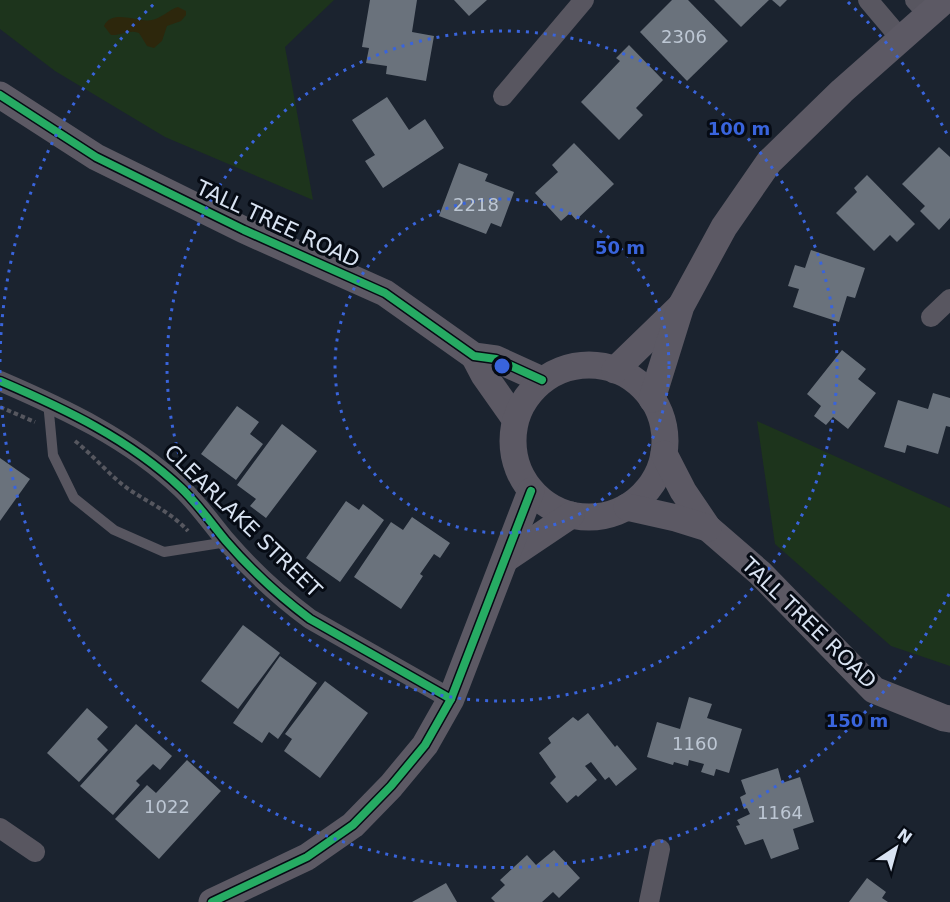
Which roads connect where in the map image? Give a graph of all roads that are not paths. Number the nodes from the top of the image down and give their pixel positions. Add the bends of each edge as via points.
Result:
1 (584, 0) edge
2 (868, 0) edge
3 (930, 5) edge
4 (901, 39) junction
5 (0, 95) edge
6 (503, 96) dead end
7 (950, 299) edge
8 (681, 306) junction
9 (931, 317) dead end
10 (474, 356) junction
11 (615, 370) junction
12 (542, 380) junction
13 (0, 381) edge
14 (652, 399) junction
15 (48, 402) junction
16 (516, 419) junction
17 (664, 454) junction
18 (531, 491) junction
19 (627, 507) junction
20 (571, 515) junction
21 (708, 528) junction
22 (227, 542) junction
23 (507, 558) junction
24 (451, 699) junction
25 (950, 719) edge
26 (0, 828) edge
27 (660, 849) dead end
28 (35, 852) dead end
29 (212, 902) edge
30 (649, 902) edge

1 - 6 street
2 - 4 street
3 - 4 street
4 - 8 street via 769,162 724,227
5 - 10 street, TALL TREE ROAD via 96,157 244,231 385,293
7 - 9 street
8 - 11 street
8 - 14 street
10 - 12 street, TALL TREE ROAD via 496,359
10 - 16 street, TALL TREE ROAD
11 - 12 street via 577,366
11 - 14 street via 632,378
12 - 16 street via 528,394
13 - 15 street, CLEARLAKE STREET
14 - 17 street via 663,426
15 - 22 street, CLEARLAKE STREET via 133,450 169,477
15 - 22 lane via 53,455 74,498 114,530 164,552
16 - 18 street via 514,457
17 - 19 street via 649,489
17 - 21 street, TALL TREE ROAD
18 - 20 street via 554,509
18 - 23 street
19 - 20 street via 600,517
19 - 21 street, TALL TREE ROAD
20 - 23 street
21 - 25 street, TALL TREE ROAD via 760,573 874,690
22 - 24 street, CLEARLAKE STREET via 273,590 310,619
23 - 24 street
24 - 29 street via 425,745 354,825 307,857
26 - 28 street
27 - 30 street

